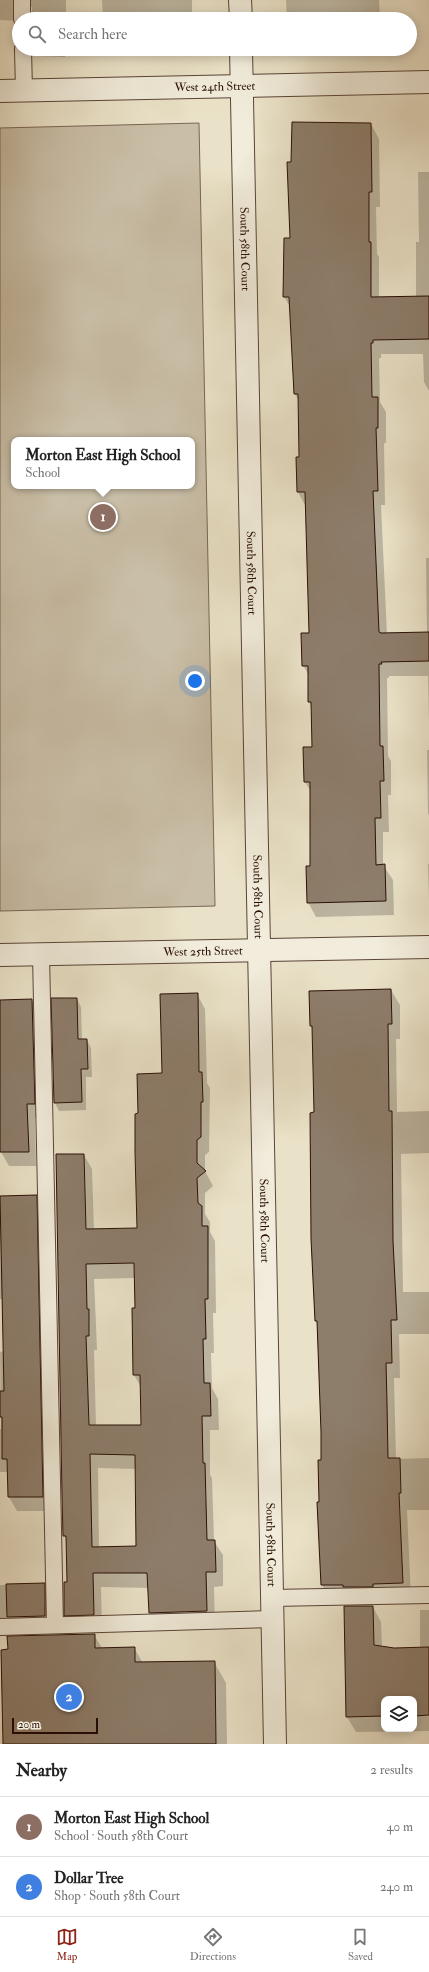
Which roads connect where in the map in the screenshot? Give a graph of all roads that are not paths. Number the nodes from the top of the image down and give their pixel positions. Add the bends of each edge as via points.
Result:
1 (22, 0) edge
2 (240, 0) edge
3 (22, 12) edge
4 (241, 12) edge
5 (23, 56) edge
6 (241, 56) edge
7 (429, 82) edge
8 (242, 86) junction
9 (0, 91) edge
10 (24, 91) junction
11 (429, 947) edge
12 (259, 950) junction
13 (41, 954) junction
14 (0, 955) edge
15 (429, 1595) edge
16 (273, 1608) junction
17 (55, 1625) junction
18 (0, 1627) edge
19 (275, 1744) edge

1 - 3 lane
2 - 4 street
5 - 10 lane
6 - 8 street, South 58th Court
7 - 8 street, West 24th Street
8 - 10 street, West 24th Street
8 - 12 street, South 58th Court
9 - 10 street, West 24th Street
11 - 12 street, West 25th Street
12 - 13 street, West 25th Street
12 - 16 street, South 58th Court
13 - 14 street, West 25th Street
13 - 17 lane
15 - 16 lane
16 - 17 lane
16 - 19 street, South 58th Court
17 - 18 lane

